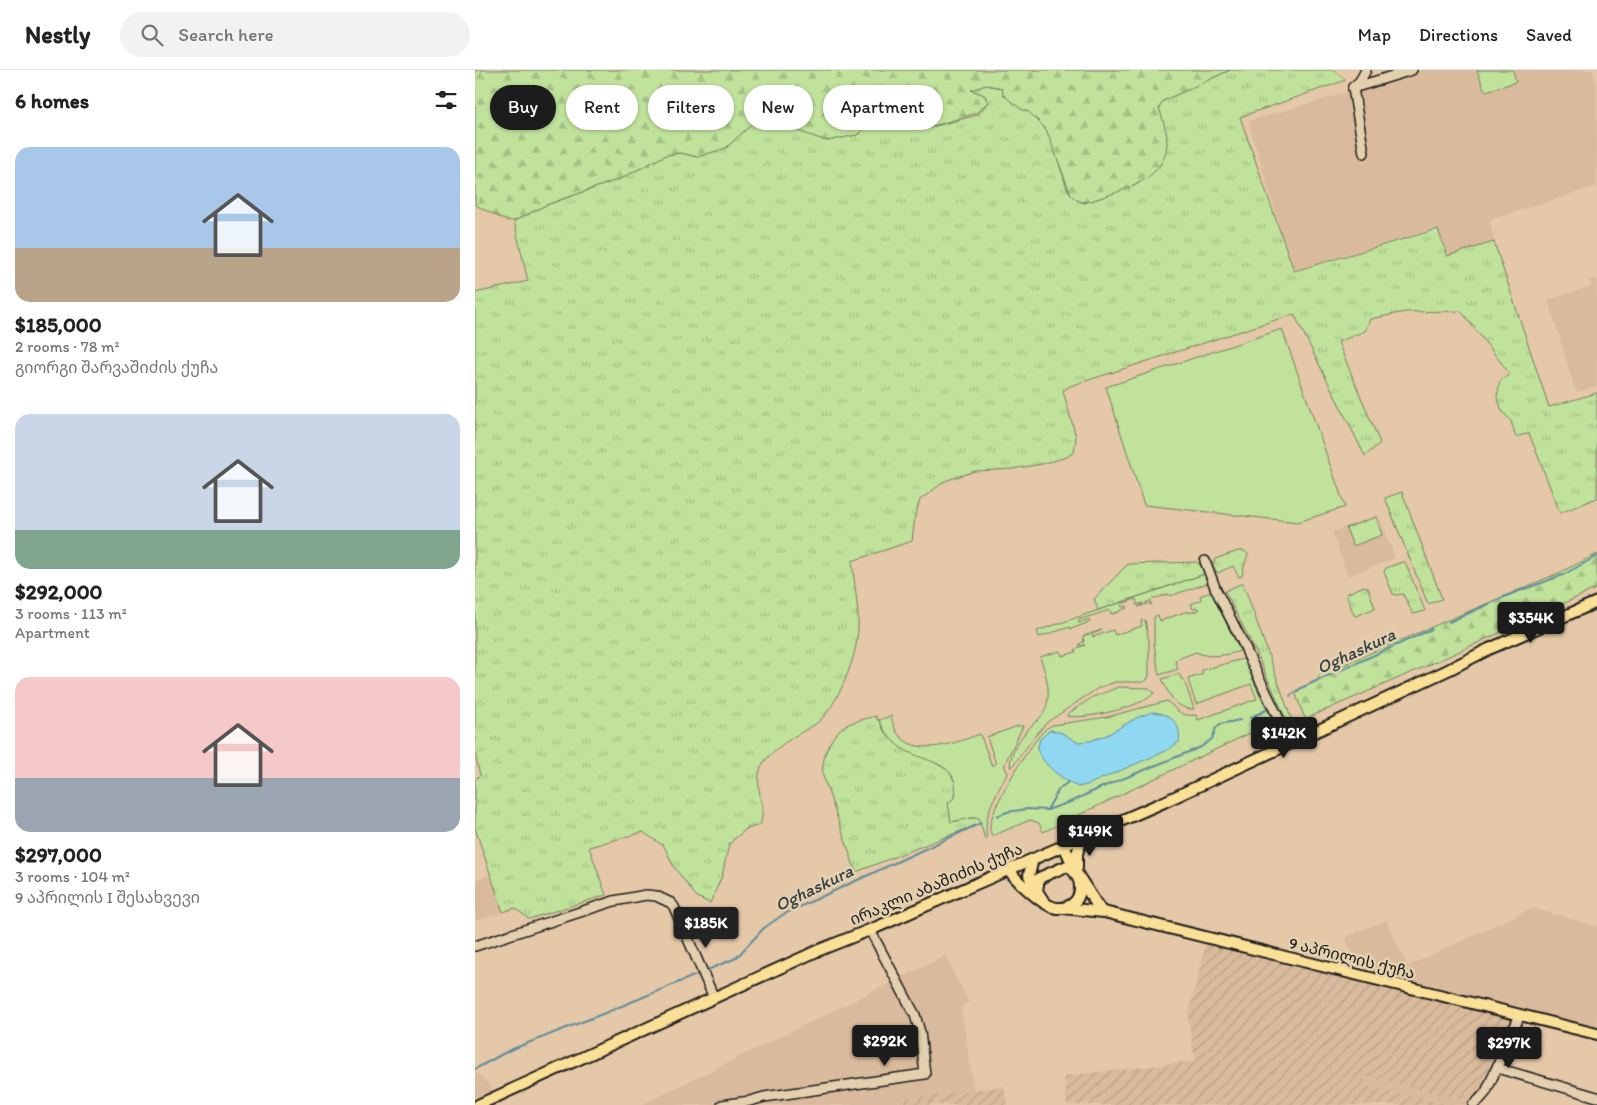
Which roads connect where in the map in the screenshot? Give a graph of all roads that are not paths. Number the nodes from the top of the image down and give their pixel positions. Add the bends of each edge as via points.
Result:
1 (1366, 70) edge
2 (1412, 70) edge
3 (1353, 88) junction
4 (1364, 153) dead end
5 (1205, 561) dead end
6 (1597, 602) edge
7 (1290, 742) junction
8 (1083, 837) junction
9 (1063, 846) junction
10 (1033, 859) junction
11 (1009, 870) junction
12 (1077, 874) junction
13 (1040, 899) junction
14 (1063, 908) junction
15 (1101, 911) junction
16 (870, 930) junction
17 (475, 946) edge
18 (714, 998) junction
19 (1520, 1015) junction
20 (1597, 1034) edge
21 (1497, 1068) junction
22 (1597, 1096) edge
23 (478, 1105) edge
24 (722, 1105) edge
25 (1473, 1105) edge

1 - 3 street
2 - 3 street
3 - 4 street
5 - 7 street via 1211,582
6 - 7 main road, ირაკლი აბაშიძის ქუჩა
7 - 8 main road, ირაკლი აბაშიძის ქუჩა
8 - 9 main road, ირაკლი აბაშიძის ქუჩა
8 - 12 main road via 1077,853
9 - 10 main road, ირაკლი აბაშიძის ქუჩა
9 - 12 main road
10 - 11 main road, ირაკლი აბაშიძის ქუჩა
10 - 13 main road via 1029,875
11 - 13 main road via 1016,880
11 - 16 main road, ირაკლი აბაშიძის ქუჩა
12 - 13 main road via 1067,866 1039,878 1037,891
12 - 14 main road via 1080,891 1071,904
12 - 15 main road
13 - 14 main road via 1051,907
14 - 15 main road, 9 აპრილის ქუჩა
15 - 19 main road, 9 აპრილის ქუჩა
16 - 18 main road, ირაკლი აბაშიძის ქუჩა
16 - 24 street via 915,1015 925,1074
17 - 18 street via 614,901 656,896 674,907
18 - 23 main road, ირაკლი აბაშიძის ქუჩა
19 - 20 main road, 9 აპრილის ქუჩა
19 - 21 street
21 - 22 street
21 - 25 street via 1486,1092

